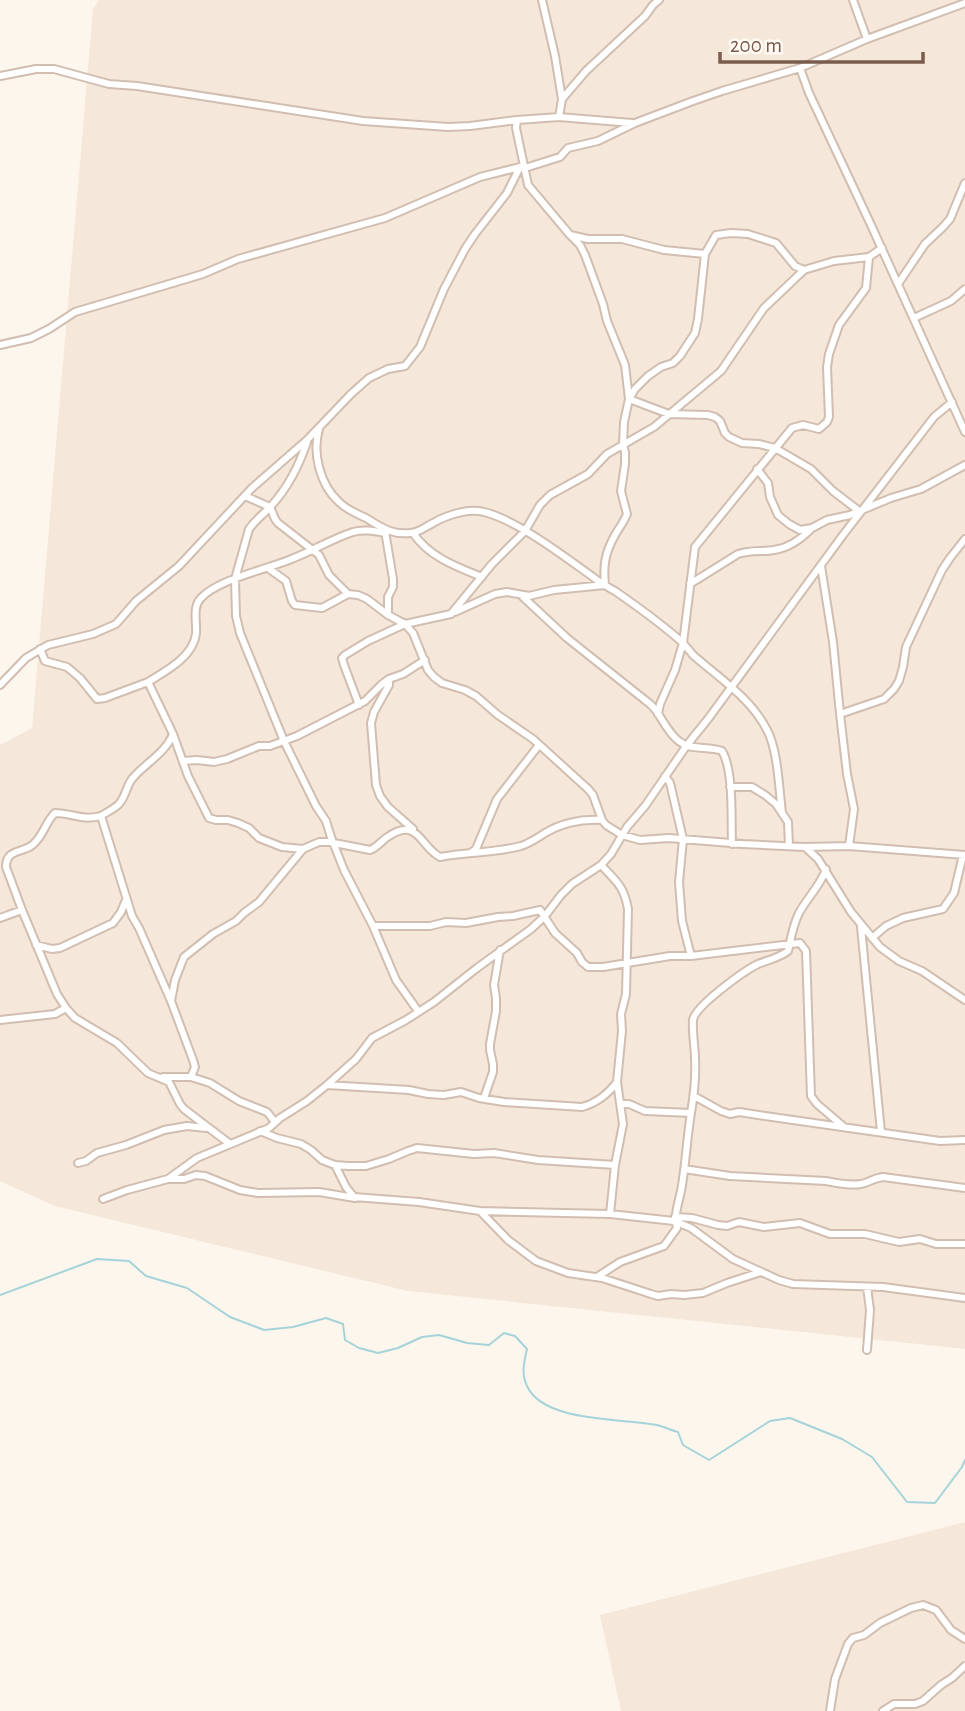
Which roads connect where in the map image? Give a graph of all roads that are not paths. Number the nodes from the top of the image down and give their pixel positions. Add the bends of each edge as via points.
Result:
1 (542, 0) edge
2 (659, 0) edge
3 (853, 0) edge
4 (965, 3) edge
5 (867, 39) junction
6 (800, 68) junction
7 (0, 76) edge
8 (562, 99) junction
9 (559, 117) junction
10 (517, 120) junction
11 (635, 123) junction
12 (522, 168) junction
13 (965, 183) edge
14 (570, 235) junction
15 (881, 248) junction
16 (705, 254) junction
17 (869, 257) junction
18 (804, 270) junction
19 (898, 284) junction
20 (965, 289) edge
21 (914, 318) junction
22 (0, 338) edge
23 (4, 344) edge
24 (629, 400) junction
25 (952, 402) junction
26 (669, 414) junction
27 (320, 428) junction
28 (965, 432) edge
29 (307, 440) junction
30 (623, 444) junction
31 (775, 448) junction
32 (965, 466) edge
33 (757, 470) junction
34 (245, 496) junction
35 (270, 508) junction
36 (862, 510) junction
37 (812, 528) junction
38 (385, 531) junction
39 (525, 531) junction
40 (413, 533) junction
41 (965, 539) edge
42 (313, 548) junction
43 (821, 566) junction
44 (268, 568) junction
45 (482, 577) junction
46 (234, 579) junction
47 (690, 584) junction
48 (605, 585) junction
49 (348, 594) junction
50 (522, 596) junction
51 (451, 614) junction
52 (388, 615) junction
53 (405, 624) junction
54 (683, 643) junction
55 (40, 649) junction
56 (425, 660) junction
57 (389, 679) junction
58 (148, 682) junction
59 (0, 685) edge
60 (731, 687) junction
61 (359, 705) junction
62 (840, 713) junction
63 (658, 714) junction
64 (173, 734) junction
65 (284, 741) junction
66 (539, 745) junction
67 (687, 745) junction
68 (183, 761) junction
69 (665, 776) junction
70 (730, 787) junction
71 (782, 813) junction
72 (101, 816) junction
73 (602, 820) junction
74 (414, 831) junction
75 (622, 835) junction
76 (682, 839) junction
77 (334, 843) junction
78 (732, 844) junction
79 (789, 846) junction
80 (849, 846) junction
81 (805, 847) junction
82 (303, 849) junction
83 (472, 852) junction
84 (964, 855) edge
85 (601, 865) junction
86 (825, 869) junction
87 (126, 900) junction
88 (22, 911) junction
89 (545, 916) junction
90 (0, 918) edge
91 (860, 925) junction
92 (373, 926) junction
93 (872, 939) junction
94 (789, 944) junction
95 (36, 945) junction
96 (500, 950) junction
97 (691, 956) junction
98 (627, 962) junction
99 (965, 1000) edge
100 (171, 1001) junction
101 (66, 1008) junction
102 (418, 1011) junction
103 (0, 1020) edge
104 (191, 1077) junction
105 (157, 1078) junction
106 (617, 1082) junction
107 (327, 1085) junction
108 (694, 1096) junction
109 (484, 1098) junction
110 (621, 1104) junction
111 (691, 1113) junction
112 (275, 1122) junction
113 (844, 1127) junction
114 (207, 1128) junction
115 (260, 1131) junction
116 (881, 1132) junction
117 (965, 1140) edge
118 (230, 1144) junction
119 (78, 1163) dead end
120 (335, 1165) junction
121 (615, 1165) junction
122 (684, 1169) junction
123 (168, 1179) junction
124 (964, 1188) edge
125 (357, 1198) junction
126 (103, 1199) dead end
127 (480, 1211) junction
128 (611, 1214) junction
129 (675, 1219) junction
130 (965, 1244) edge
131 (761, 1272) junction
132 (597, 1277) junction
133 (867, 1287) junction
134 (965, 1298) edge
135 (867, 1350) dead end
136 (965, 1639) edge
137 (965, 1665) edge
138 (830, 1711) edge
139 (883, 1711) edge

1 - 8 street
2 - 8 street
3 - 5 street
4 - 5 street
5 - 6 street
6 - 11 street
6 - 15 street
7 - 10 street via 54,69 109,83 363,121 448,127
8 - 9 street
9 - 10 street
9 - 11 street
10 - 12 street
11 - 12 street via 598,141 568,148 560,157
12 - 14 street via 528,185
12 - 23 street via 480,177 385,218 75,312 31,338
12 - 27 street via 465,249 420,347 405,366 369,378
13 - 19 street via 950,219 925,244
14 - 16 street
14 - 24 street via 585,255 620,351
15 - 17 street
15 - 19 street
16 - 18 street via 716,235 748,234 776,243
16 - 24 street via 695,333 680,356 652,373
17 - 18 street
17 - 31 street via 866,288 839,325 829,354 827,422 819,429 792,428
18 - 26 street via 764,308 721,371
19 - 21 street
20 - 21 street via 951,301
21 - 25 street
22 - 23 street
24 - 26 street
24 - 30 street
25 - 28 street
25 - 36 street via 934,417
26 - 30 street
26 - 31 street via 712,416 727,435 742,443
27 - 29 street
27 - 38 street via 318,466 336,500
29 - 34 street
29 - 35 street via 296,471
30 - 39 street via 588,474 550,495
30 - 48 street via 621,491 627,514 605,559
31 - 33 street
31 - 36 street
32 - 36 street via 921,489
33 - 37 street via 768,483 778,515 800,530
33 - 47 street via 698,543
34 - 35 street
34 - 55 street via 116,624
35 - 42 street via 278,523
35 - 46 street via 249,528
36 - 37 street
36 - 43 street
37 - 47 street via 785,547 738,554
38 - 40 street
38 - 42 street via 355,532
38 - 52 street via 393,579
39 - 40 street via 483,511 459,513
39 - 45 street
39 - 48 street
40 - 45 street via 442,558
41 - 62 street via 942,570 906,647 894,689 884,699
42 - 44 street
42 - 49 street via 329,575
43 - 60 street
43 - 62 street
44 - 46 street
44 - 49 street via 286,581 295,605 321,608
45 - 51 street
46 - 58 street via 202,596 190,649
46 - 65 street via 240,633
47 - 54 street
48 - 50 street
48 - 54 street
49 - 52 street via 366,598
50 - 51 street via 495,594
50 - 63 street
51 - 53 street
52 - 53 street
53 - 56 street
53 - 61 street via 342,658
54 - 60 street
54 - 63 street
55 - 58 street via 45,661 67,667 97,698
55 - 59 street
56 - 57 street
56 - 66 street via 433,677 476,696
57 - 61 street
57 - 74 street via 371,723 376,785 388,807
58 - 64 street
60 - 67 street
60 - 71 street via 768,731
61 - 65 street
62 - 80 street via 854,808
63 - 67 street via 669,732
64 - 68 street
64 - 72 street via 164,750 132,780 119,804
65 - 68 street via 214,762
65 - 77 street
66 - 73 street via 593,795
66 - 83 street via 496,799
67 - 69 street
67 - 70 street via 722,751
68 - 82 street via 209,818 244,825 271,844
69 - 75 street
69 - 76 street
70 - 71 street via 752,787
70 - 78 street
71 - 79 street via 789,827
72 - 87 street
72 - 88 street via 89,819 55,813 30,846 6,859
73 - 75 street
73 - 83 street via 563,825 525,845
74 - 77 street via 388,836 370,850
74 - 83 street via 436,856
75 - 76 street via 640,840
75 - 85 street
76 - 78 street
76 - 97 street via 681,920
77 - 82 street via 319,842
77 - 92 street
78 - 79 street
79 - 81 street
80 - 81 street
80 - 84 street
81 - 86 street
82 - 100 street via 259,902 184,957
84 - 93 street via 954,893 943,909 903,918
85 - 89 street via 572,884
85 - 98 street via 626,897
86 - 91 street
86 - 94 street via 794,923
87 - 95 street via 113,923 60,948
87 - 100 street
88 - 90 street
88 - 95 street
89 - 92 street via 539,910 466,923
89 - 96 street
89 - 98 street via 588,967
91 - 93 street
91 - 116 street
92 - 102 street via 396,980
93 - 99 street via 899,961
94 - 97 street
94 - 108 street via 782,956 749,970 696,1012
94 - 113 street via 800,943 806,951 811,1096
95 - 101 street
96 - 102 street
96 - 109 street via 490,1044 493,1072
97 - 98 street
98 - 106 street
100 - 104 street via 195,1067
101 - 103 street via 55,1014
101 - 105 street
102 - 107 street via 372,1038
104 - 105 street
104 - 112 street via 261,1108
105 - 114 street via 169,1082 180,1104
106 - 109 street via 607,1094 582,1107
106 - 110 street
107 - 109 street via 444,1095 461,1092
107 - 112 street
108 - 111 street
108 - 113 street via 730,1114
110 - 111 street via 645,1111
110 - 121 street via 623,1124
111 - 122 street
112 - 115 street
113 - 116 street
114 - 118 street
114 - 119 street via 164,1130
115 - 118 street
115 - 120 street via 301,1144
116 - 117 street
118 - 123 street via 197,1158
120 - 121 street via 366,1166 417,1148
120 - 125 street
121 - 128 street
122 - 124 street via 846,1184 883,1177
122 - 129 street
123 - 125 street via 196,1175 258,1193
123 - 126 street
125 - 127 street
127 - 128 street
127 - 132 street via 536,1261
128 - 129 street
129 - 130 street via 692,1218 718,1226 800,1223 830,1234
129 - 131 street via 733,1259
129 - 132 street via 677,1228 664,1246 620,1262
131 - 132 street via 684,1296 658,1296
131 - 133 street via 793,1284
133 - 134 street
133 - 135 street
136 - 138 street via 951,1630 936,1610 923,1605 880,1623 848,1644
137 - 139 street via 923,1701 894,1704

